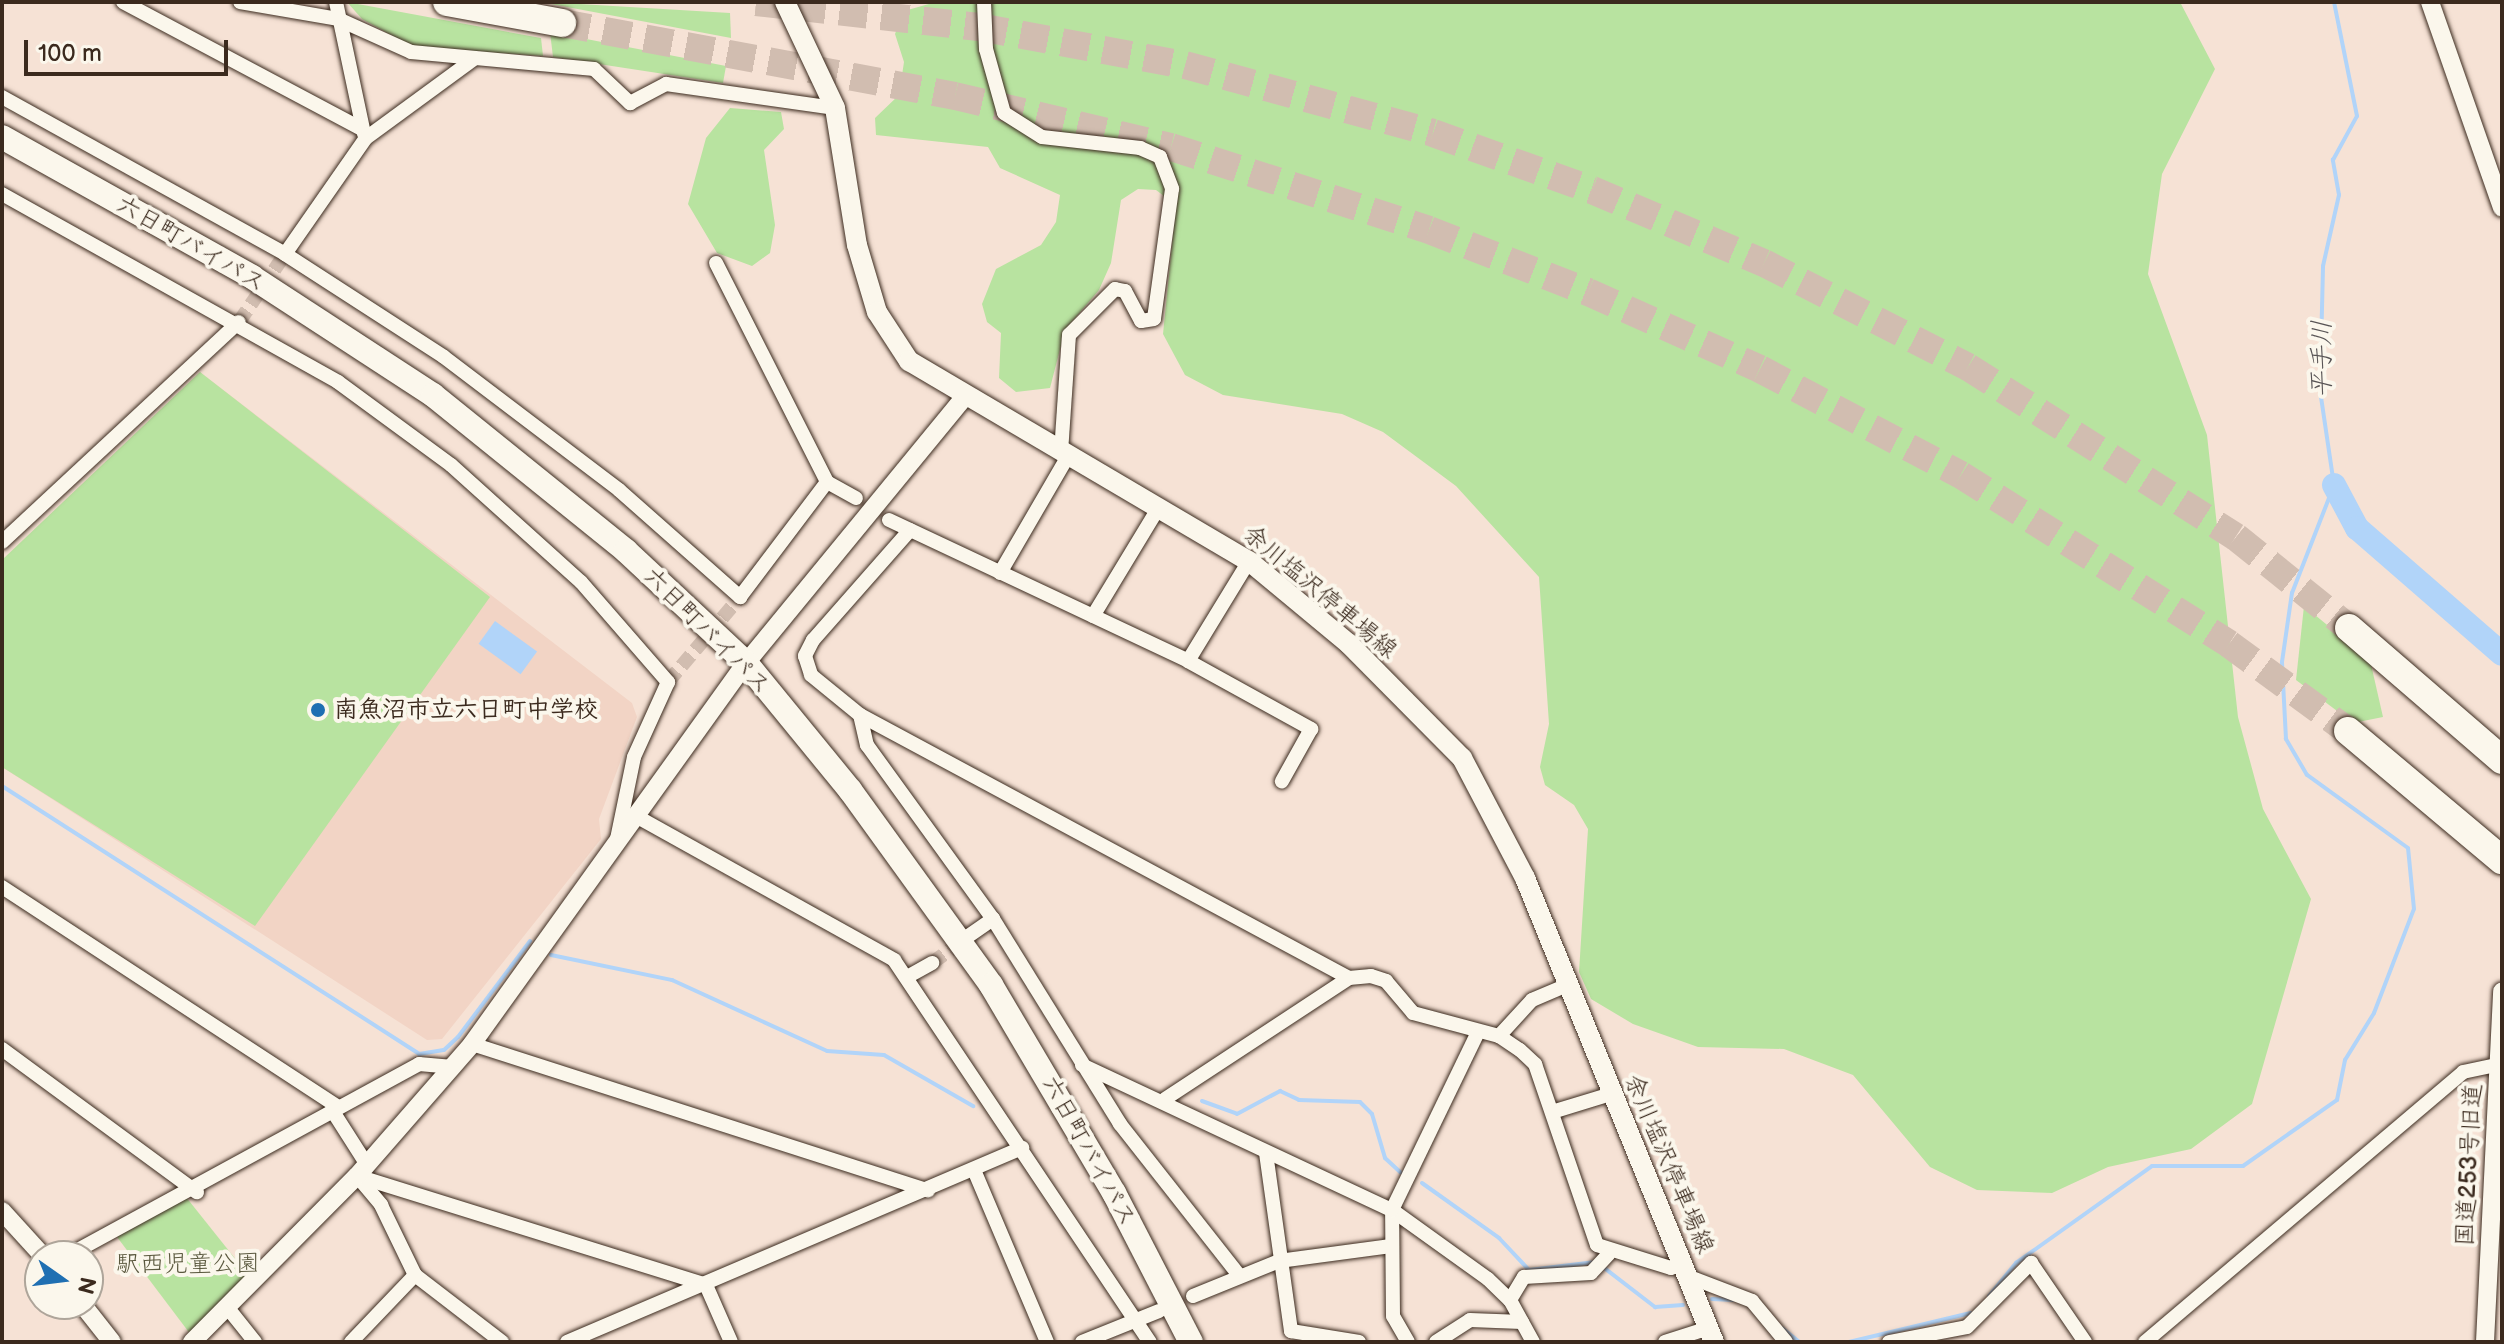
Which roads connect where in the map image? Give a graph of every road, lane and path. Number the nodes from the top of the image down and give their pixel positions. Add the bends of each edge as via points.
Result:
1 (123, 2) edge
2 (240, 2) edge
3 (336, 2) edge
4 (447, 2) edge
5 (785, 2) edge
6 (984, 2) edge
7 (2430, 2) edge
8 (338, 19) junction
9 (562, 23) tunnel mouth
10 (474, 59) junction
11 (2, 97) edge
12 (835, 108) junction
13 (364, 134) junction
14 (2, 137) edge
15 (2, 194) edge
16 (2502, 208) edge
17 (285, 254) junction
18 (716, 263) dead end
19 (239, 322) junction
20 (963, 399) junction
21 (1065, 454) junction
22 (827, 482) junction
23 (856, 498) dead end
24 (1159, 507) junction
25 (889, 520) dead end
26 (910, 530) junction
27 (2, 542) edge
28 (1249, 561) junction
29 (1000, 573) junction
30 (1093, 616) junction
31 (2349, 628) tunnel mouth
32 (1188, 661) junction
33 (746, 663) junction
34 (860, 715) junction
35 (2348, 731) tunnel mouth
36 (2502, 760) edge
37 (1282, 781) dead end
38 (634, 815) junction
39 (617, 839) junction
40 (2502, 860) edge
41 (2, 887) edge
42 (993, 919) junction
43 (967, 937) tunnel mouth
44 (932, 963) tunnel mouth
45 (907, 977) junction
46 (1349, 978) junction
47 (1567, 985) junction
48 (2502, 991) edge
49 (1477, 1034) junction
50 (1499, 1036) junction
51 (472, 1044) junction
52 (2, 1049) edge
53 (1081, 1065) junction
54 (2497, 1065) junction
55 (453, 1067) junction
56 (1611, 1094) junction
57 (1165, 1099) junction
58 (335, 1108) junction
59 (1552, 1112) junction
60 (1022, 1148) junction
61 (1266, 1153) junction
62 (362, 1170) junction
63 (974, 1170) junction
64 (928, 1190) junction
65 (197, 1192) junction
66 (1392, 1210) junction
67 (2, 1211) edge
68 (28, 1240) edge
69 (100, 1240) edge
70 (1391, 1246) junction
71 (1609, 1254) junction
72 (1279, 1261) junction
73 (1685, 1270) junction
74 (1238, 1274) junction
75 (415, 1275) junction
76 (706, 1285) junction
77 (1193, 1296) dead end
78 (1510, 1300) junction
79 (227, 1307) junction
80 (1159, 1311) dead end
81 (1135, 1319) junction
82 (95, 1320) edge
83 (1522, 1322) junction
84 (1711, 1335) edge
85 (1322, 1340) edge
86 (112, 1342) edge
87 (192, 1342) edge
88 (255, 1342) edge
89 (351, 1342) edge
90 (502, 1342) edge
91 (567, 1342) edge
92 (731, 1342) edge
93 (1047, 1342) edge
94 (1082, 1342) edge
95 (1150, 1342) edge
96 (1191, 1342) edge
97 (1359, 1342) edge
98 (1408, 1342) edge
99 (1436, 1342) edge
100 (1533, 1342) edge
101 (1665, 1342) edge
102 (1786, 1342) edge
103 (1891, 1342) edge
104 (2085, 1342) edge
105 (2145, 1342) edge
106 (2485, 1342) edge

1 - 13 street
2 - 8 street
3 - 8 street
4 - 9 highway
5 - 12 main road, 余川塩沢停車場線
6 - 21 street via 991,77 1004,113 1042,137 1140,148 1160,157 1172,189 1154,319 1141,321 1125,291 1115,289 1101,295 1069,335
7 - 16 street
8 - 10 street via 411,52
8 - 13 street
10 - 12 street via 594,69 630,103 666,84
10 - 13 street
11 - 17 street
12 - 20 main road, 余川塩沢停車場線 via 857,245 877,312 909,361
13 - 17 street
14 - 33 highway, 六日町バイパス via 252,277 433,395 626,551
15 - 19 street
17 - 22 street via 456,367 619,490 740,597
18 - 22 street
19 - 27 street
19 - 39 street via 451,465 581,582 668,682 634,757
20 - 21 main road, 余川塩沢停車場線
20 - 33 street
21 - 24 main road, 余川塩沢停車場線
21 - 29 street
22 - 23 street
24 - 28 main road, 余川塩沢停車場線
24 - 30 street
25 - 26 street
26 - 29 street
26 - 34 street via 805,656 811,675
28 - 32 street
28 - 47 main road, 余川塩沢停車場線 via 1349,644 1462,758 1498,816
29 - 30 street
30 - 32 street
31 - 36 highway
32 - 37 street via 1311,729
33 - 38 street
33 - 96 highway, 六日町バイパス via 850,790 991,985 1114,1193
34 - 42 street via 867,745
34 - 46 street
35 - 40 highway
38 - 39 street
38 - 45 street via 894,960
39 - 51 street
41 - 58 street
42 - 43 street
42 - 53 street
44 - 45 street
45 - 60 street
46 - 49 street via 1386,981 1413,1013
46 - 57 street
47 - 50 street via 1532,1000
47 - 56 main road, 余川塩沢停車場線
48 - 54 street, 国道253号旧道
49 - 50 street
49 - 66 street
50 - 59 street via 1535,1064
51 - 55 street
51 - 64 street
52 - 65 street
53 - 57 street
53 - 74 street
54 - 105 street via 2463,1072
54 - 106 street, 国道253号旧道
55 - 58 street via 419,1064
55 - 62 street
56 - 59 street
56 - 73 main road, 余川塩沢停車場線
57 - 61 street
58 - 62 street
58 - 65 street
59 - 71 street via 1592,1234
60 - 63 street
60 - 81 street
61 - 66 street
61 - 72 street
62 - 75 street
62 - 76 street
62 - 79 street
63 - 64 street
63 - 93 street
64 - 76 street
65 - 69 street
66 - 70 street
66 - 78 street
67 - 68 street
70 - 72 street
70 - 98 street via 1393,1316
71 - 73 street
71 - 78 street via 1591,1273 1524,1277
72 - 74 street
72 - 85 street via 1291,1331
73 - 84 main road, 余川塩沢停車場線
73 - 102 street via 1752,1301 1767,1327
74 - 77 street
75 - 89 street
75 - 90 street
76 - 91 street
76 - 92 street
78 - 83 street
79 - 87 street
79 - 88 street
80 - 81 street
81 - 94 street
81 - 95 street
82 - 86 street
83 - 99 street via 1490,1315
83 - 100 street
84 - 101 street
85 - 97 street
103 - 104 street via 1967,1327 2031,1263

